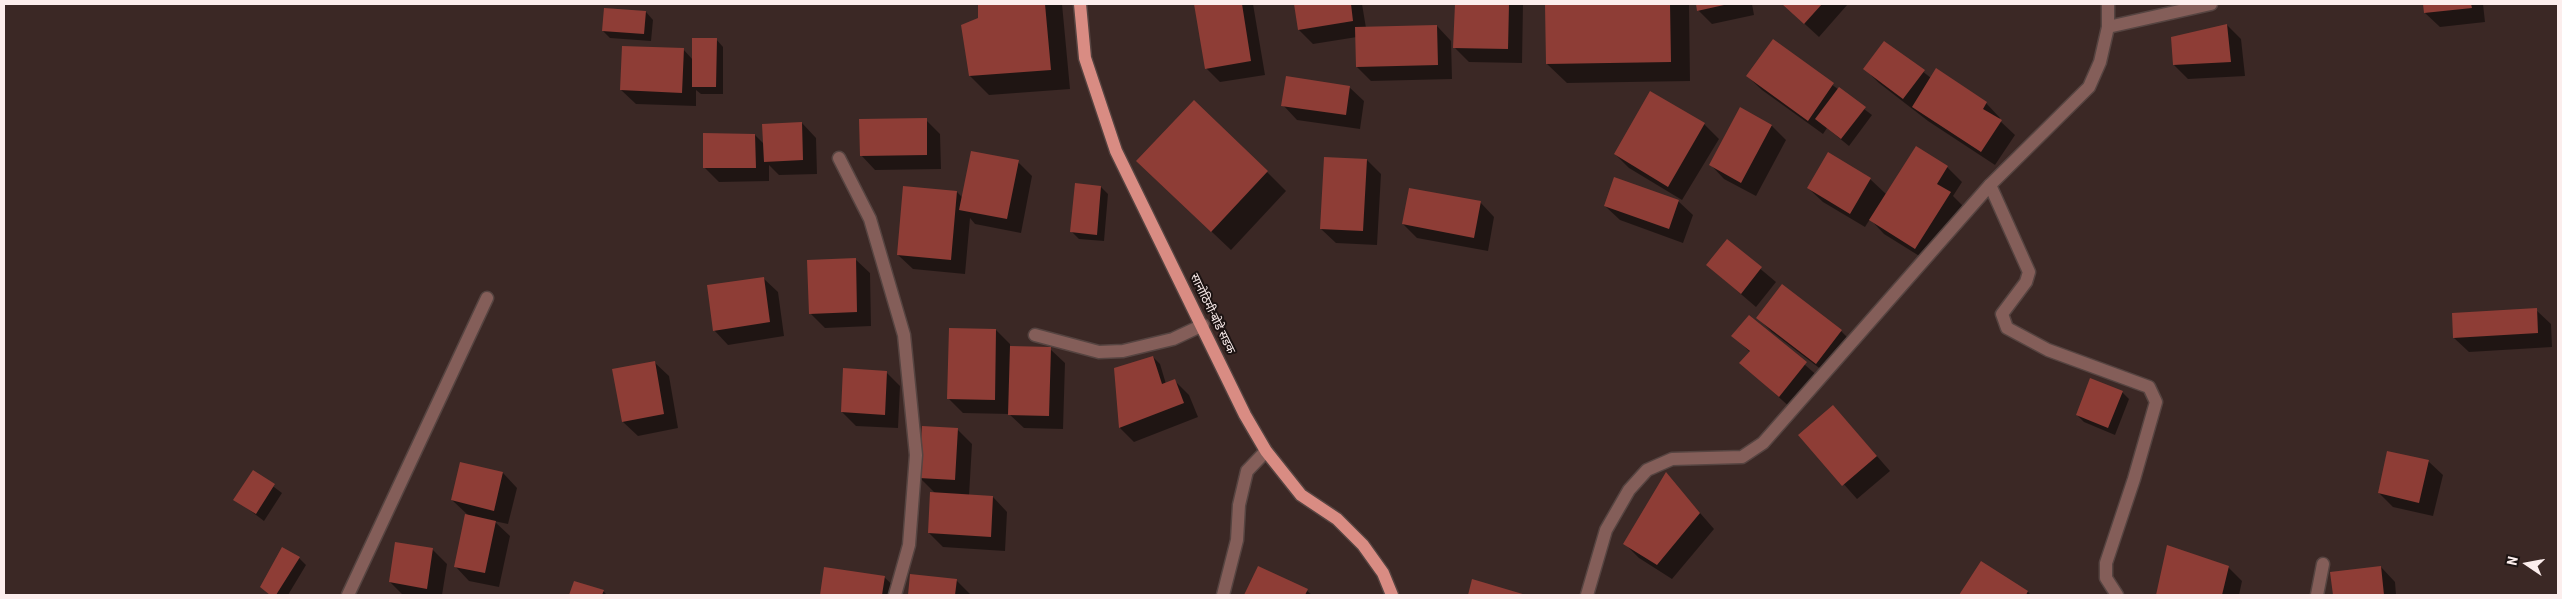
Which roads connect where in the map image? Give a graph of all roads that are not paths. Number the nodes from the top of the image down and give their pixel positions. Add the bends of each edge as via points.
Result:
1 (1080, 4) edge
2 (2108, 4) edge
3 (2211, 4) edge
4 (2108, 27) junction
5 (839, 158) dead end
6 (1990, 185) junction
7 (487, 298) dead end
8 (1203, 325) junction
9 (1036, 336) dead end
10 (1266, 451) junction
11 (2323, 564) dead end
12 (348, 595) edge
13 (895, 595) edge
14 (1223, 595) edge
15 (1392, 595) edge
16 (1587, 595) edge
17 (2117, 595) edge
18 (2317, 595) edge

1 - 8 main road, सानोठिमी-बोडे सडक via 1085,58 1116,151
2 - 4 street
3 - 4 street
4 - 6 street via 2100,62 2089,87
5 - 13 street via 870,219 904,335 916,455 909,545
6 - 16 street via 1763,442 1742,457 1672,459 1647,470 1629,490 1606,530
6 - 17 street via 2029,272 2026,282 2002,314 2007,328 2048,350 2149,387 2156,402 2106,563 2106,578
7 - 12 street
8 - 9 street via 1173,339 1123,351 1099,352
8 - 10 main road, सानोठिमी-बोडे सडक
10 - 14 street via 1247,471 1239,505 1238,540
10 - 15 main road, सानोठिमी-बोडे सडक via 1301,495 1337,519 1363,545 1383,573
11 - 18 street

